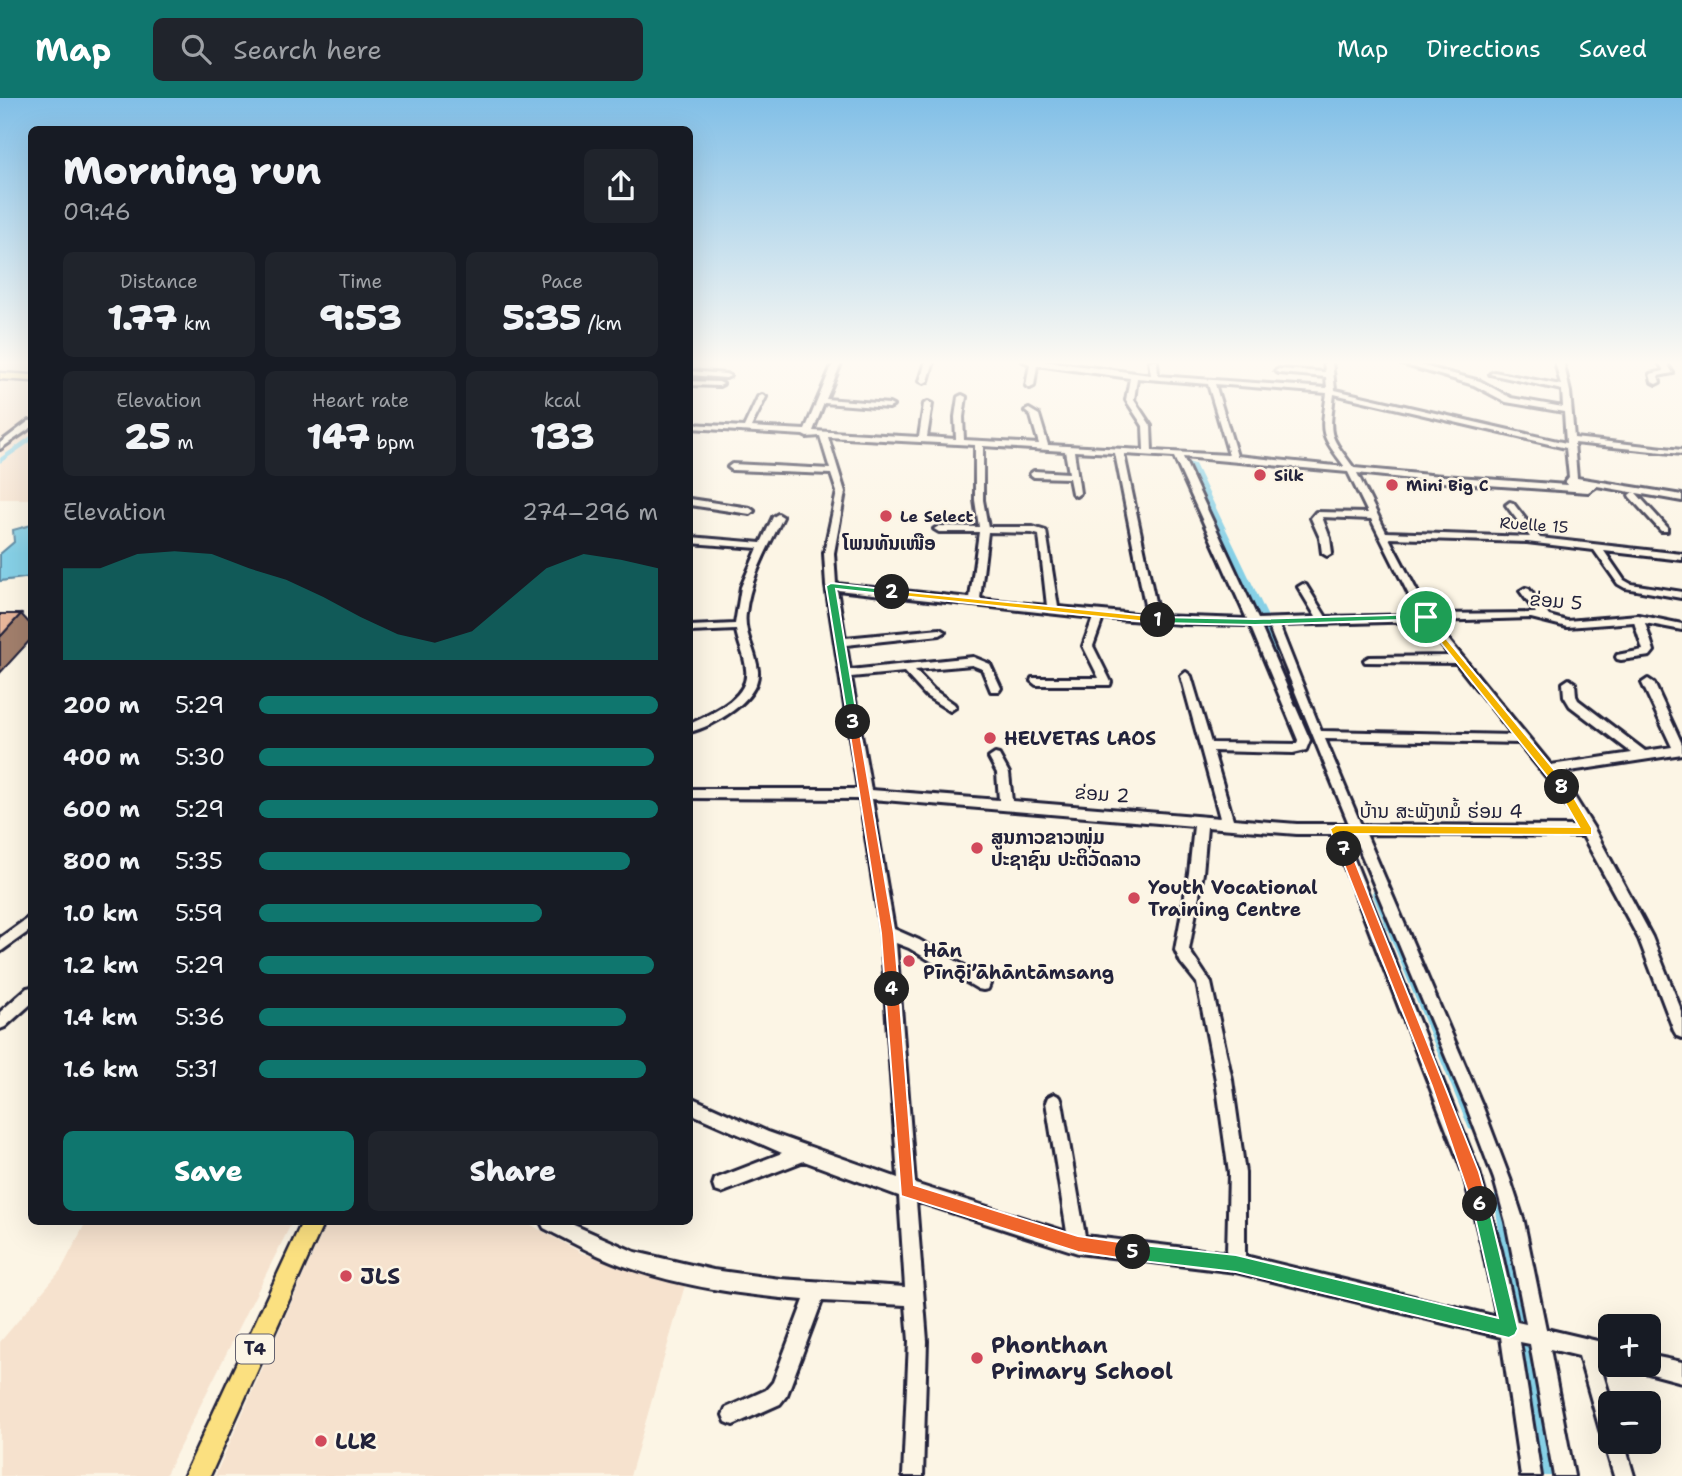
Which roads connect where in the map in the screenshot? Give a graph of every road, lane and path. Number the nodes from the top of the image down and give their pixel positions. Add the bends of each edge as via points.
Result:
1 (748, 425) edge
2 (811, 425) edge
3 (925, 425) edge
4 (959, 425) edge
5 (1038, 425) edge
6 (1146, 425) edge
7 (1224, 425) edge
8 (1327, 425) edge
9 (1489, 425) edge
10 (1569, 425) edge
11 (28, 426) edge
12 (693, 426) edge
13 (746, 430) junction
14 (807, 435) junction
15 (824, 436) junction
16 (922, 441) junction
17 (960, 442) junction
18 (979, 443) junction
19 (1570, 443) junction
20 (1044, 446) junction
21 (0, 447) edge
22 (1069, 448) junction
23 (1119, 451) junction
24 (1148, 452) junction
25 (1682, 452) edge
26 (1177, 454) junction
27 (1234, 458) junction
28 (1574, 464) junction
29 (732, 467) dead end
30 (1351, 469) junction
31 (835, 472) junction
32 (1034, 474) dead end
33 (1073, 476) junction
34 (1571, 480) junction
35 (1491, 482) junction
36 (1586, 485) junction
37 (1076, 494) dead end
38 (1653, 494) junction
39 (1633, 495) junction
40 (1682, 498) edge
41 (693, 502) edge
42 (1510, 505) dead end
43 (750, 510) dead end
44 (1374, 516) junction
45 (778, 517) dead end
46 (939, 529) dead end
47 (985, 529) junction
48 (1664, 529) dead end
49 (1383, 535) junction
50 (693, 540) edge
51 (1537, 540) junction
52 (764, 546) junction
53 (1596, 546) junction
54 (1327, 553) dead end
55 (1682, 557) edge
56 (831, 586) junction
57 (1303, 587) dead end
58 (1525, 591) dead end
59 (1681, 595) edge
60 (975, 601) junction
61 (1053, 610) junction
62 (1099, 615) junction
63 (1426, 617) junction
64 (1544, 617) junction
65 (1638, 618) junction
66 (1153, 620) junction
67 (1323, 620) junction
68 (1272, 621) junction
69 (1255, 622) junction
70 (739, 627) junction
71 (1682, 627) edge
72 (693, 629) edge
73 (940, 632) dead end
74 (840, 642) junction
75 (1621, 657) dead end
76 (1458, 659) junction
77 (1369, 660) dead end
78 (907, 667) junction
79 (846, 674) junction
80 (1185, 676) dead end
81 (1036, 681) dead end
82 (1569, 682) dead end
83 (1648, 683) dead end
84 (995, 688) dead end
85 (950, 707) dead end
86 (693, 726) edge
87 (1317, 734) junction
88 (1524, 739) junction
89 (1207, 747) junction
90 (1681, 750) edge
91 (1643, 755) junction
92 (995, 758) dead end
93 (1549, 770) junction
94 (693, 794) edge
95 (865, 794) junction
96 (1006, 805) junction
97 (1201, 821) junction
98 (1228, 824) junction
99 (1336, 829) junction
100 (1359, 830) junction
101 (1588, 831) junction
102 (28, 924) edge
103 (888, 933) junction
104 (0, 946) edge
105 (983, 984) dead end
106 (28, 997) edge
107 (0, 1023) edge
108 (1682, 1031) edge
109 (1054, 1101) dead end
110 (693, 1106) edge
111 (804, 1153) junction
112 (721, 1185) dead end
113 (907, 1190) junction
114 (312, 1225) edge
115 (556, 1225) edge
116 (1078, 1244) junction
117 (1236, 1263) junction
118 (817, 1290) junction
119 (914, 1296) junction
120 (1509, 1329) junction
121 (1536, 1336) junction
122 (1586, 1348) junction
123 (1598, 1351) edge
124 (1661, 1367) edge
125 (1682, 1372) edge
126 (1599, 1391) edge
127 (733, 1415) dead end
128 (1618, 1454) edge
129 (197, 1476) edge
130 (913, 1476) edge
131 (1531, 1476) edge
132 (1564, 1476) edge
133 (1624, 1476) edge

1 - 13 street
2 - 14 street
3 - 16 street
4 - 17 street
5 - 20 street
6 - 24 street
7 - 27 street
8 - 30 street via 1336,451
9 - 19 street
10 - 19 street
11 - 21 street
12 - 13 street
13 - 14 street
14 - 15 street
15 - 16 street
15 - 31 street
16 - 17 street
17 - 18 street
18 - 20 street
18 - 47 street via 979,500
19 - 25 street
19 - 28 street
20 - 22 street
22 - 23 street
22 - 33 street
23 - 24 street
23 - 66 street
24 - 26 street
26 - 27 street
26 - 69 street
27 - 30 street
28 - 34 street
28 - 36 street
29 - 31 street
30 - 35 street
30 - 44 street
31 - 56 street via 841,492 829,553
32 - 33 street
33 - 37 street
34 - 35 street
34 - 36 street
35 - 36 street
36 - 38 street
36 - 39 street
38 - 39 street
38 - 40 street
39 - 48 street
41 - 43 street
42 - 51 street
44 - 49 street
44 - 54 street via 1319,514 1316,518
45 - 52 street
46 - 47 street
47 - 60 street
47 - 61 street via 1043,533
49 - 51 street, Ruelle 15
49 - 63 street
50 - 52 street
51 - 53 street, Ruelle 15
52 - 70 street via 746,588
53 - 55 street, Ruelle 15
53 - 59 street via 1621,582
56 - 60 street, ຂ່ອມ 5
56 - 74 street
57 - 67 street
58 - 64 street
60 - 61 street, ຂ່ອມ 5
61 - 62 street, ຂ່ອມ 5
62 - 66 street, ຂ່ອມ 5
62 - 81 street via 1088,646 1106,682
63 - 64 street, ຂ່ອມ 5
63 - 67 street, ຂ່ອມ 5
63 - 76 street
64 - 65 street, ຂ່ອມ 5 via 1567,624
65 - 71 street, ຂ່ອມ 5
65 - 75 street via 1649,651
66 - 69 street, ຂ່ອມ 5
67 - 68 street, ຂ່ອມ 5
68 - 69 street, ຂ່ອມ 5
68 - 87 street
69 - 89 street via 1303,747
70 - 72 street
70 - 86 street via 751,660 752,679 731,707
73 - 74 street
74 - 79 street
76 - 77 street
76 - 88 street
78 - 79 street
78 - 84 street via 977,662 986,667
78 - 85 street
79 - 95 street
80 - 89 street
82 - 91 street via 1574,703
83 - 90 street
87 - 88 street
87 - 100 street
88 - 93 street
89 - 98 street
90 - 91 street
91 - 93 street
92 - 96 street via 1003,773
93 - 101 street
94 - 95 street, ຂ່ອມ 2
95 - 96 street, ຂ່ອມ 2
95 - 103 street
96 - 97 street, ຂ່ອມ 2
97 - 98 street, ຂ່ອມ 2
97 - 117 street via 1182,950 1205,983 1224,1080 1237,1173
98 - 99 street, ຂ່ອມ 2
99 - 100 street, ບ້ານ ສະພັງຫມໍ້ ຮ່ອມ 4
99 - 120 street via 1471,1172
100 - 101 street, ບ້ານ ສະພັງຫມໍ້ ຮ່ອມ 4
100 - 121 street via 1502,1180 1515,1222
101 - 108 street via 1645,937
102 - 104 street
103 - 105 street
103 - 113 street
106 - 107 street
109 - 116 street
110 - 111 street
111 - 112 street
111 - 113 street
113 - 116 street
113 - 119 street
114 - 129 main road, T4
115 - 118 street via 645,1265 698,1277
116 - 117 street
117 - 120 street
118 - 119 street
118 - 127 street via 780,1388 773,1397
119 - 130 street via 918,1341
120 - 121 street
120 - 131 street
121 - 122 street
121 - 132 street
122 - 123 street
122 - 126 street
124 - 125 street
128 - 133 street

